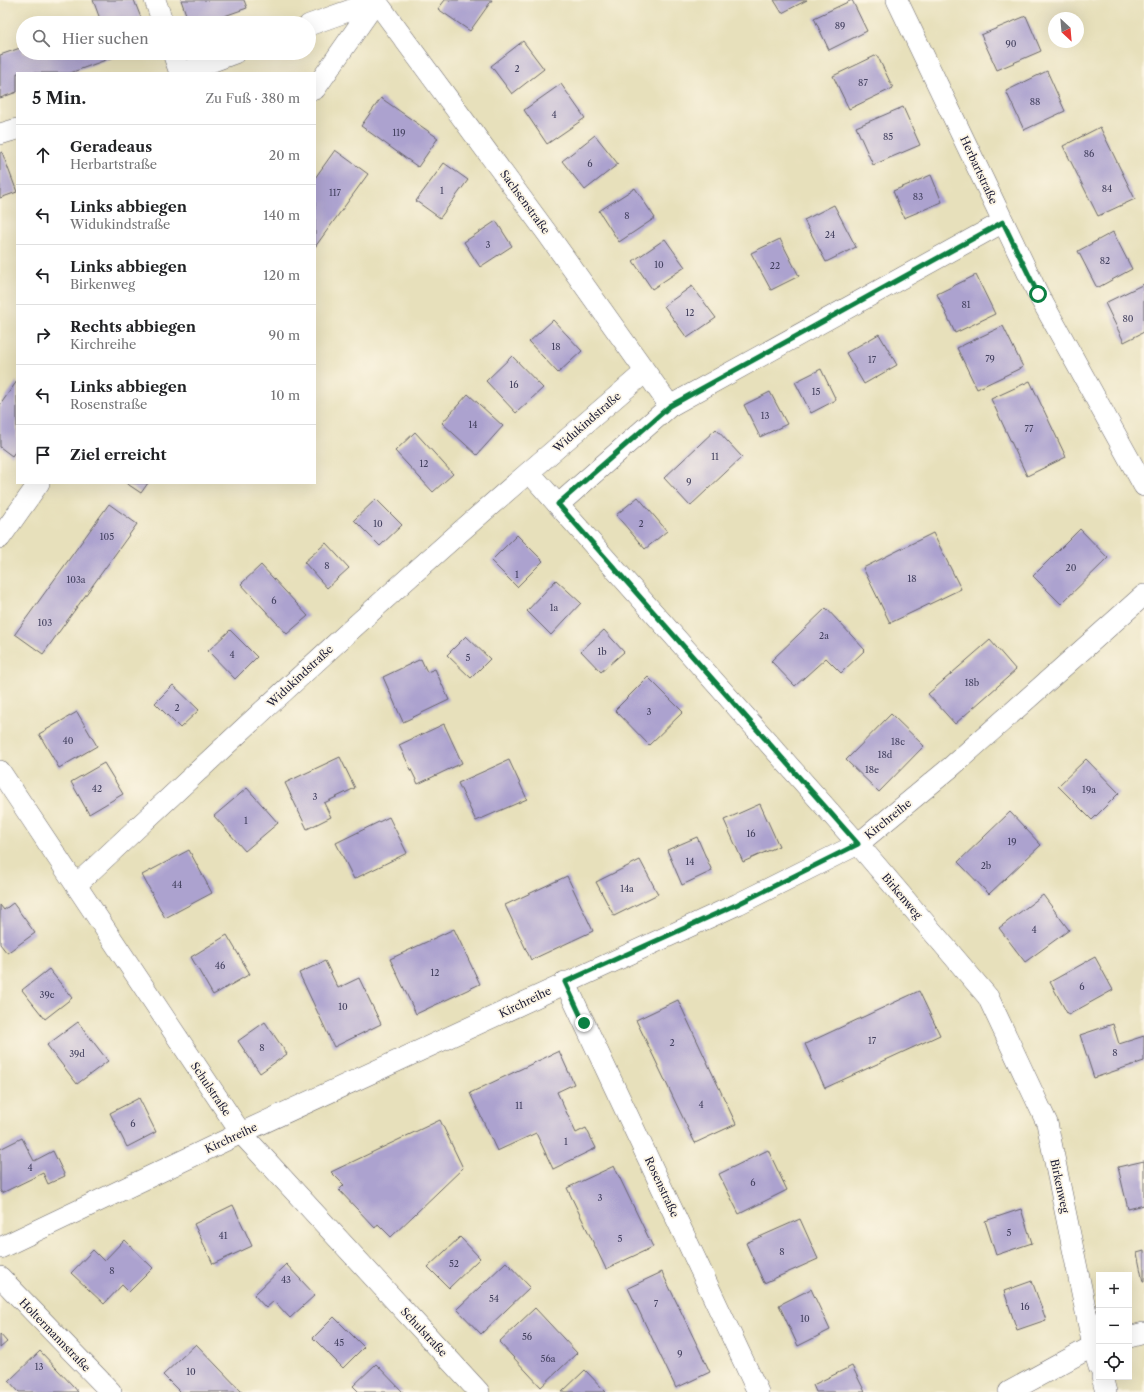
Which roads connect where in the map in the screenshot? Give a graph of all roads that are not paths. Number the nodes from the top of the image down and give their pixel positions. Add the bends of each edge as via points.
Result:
1 (155, 0) edge
2 (377, 0) edge
3 (897, 0) edge
4 (161, 16) edge
5 (316, 22) edge
6 (175, 60) edge
7 (215, 60) edge
8 (180, 72) edge
9 (183, 72) edge
10 (316, 88) edge
11 (16, 129) edge
12 (0, 134) edge
13 (1003, 222) junction
14 (645, 372) junction
15 (670, 406) junction
16 (529, 472) junction
17 (37, 484) edge
18 (1144, 486) edge
19 (558, 504) junction
20 (0, 538) edge
21 (1144, 595) edge
22 (0, 771) edge
23 (858, 844) junction
24 (76, 885) junction
25 (565, 982) junction
26 (241, 1133) junction
27 (0, 1248) edge
28 (0, 1277) edge
29 (1144, 1333) edge
30 (1132, 1336) edge
31 (1096, 1345) edge
32 (1103, 1380) edge
33 (111, 1392) edge
34 (479, 1392) edge
35 (758, 1392) edge
36 (1009, 1392) edge
37 (1106, 1392) edge

1 - 4 street
2 - 5 street
2 - 10 street
2 - 14 street, Sachsenstraße
3 - 13 street, Herbartstraße
6 - 8 street
7 - 9 street
11 - 12 street
13 - 15 street
13 - 18 street, Herbartstraße via 1038,294
14 - 15 street, Sachsenstraße
14 - 16 street, Widukindstraße
15 - 19 street
16 - 19 street
16 - 24 street, Widukindstraße via 330,649
17 - 20 street
19 - 23 street, Birkenweg
21 - 23 street, Kirchreihe via 951,767
22 - 24 street, Schulstraße
23 - 25 street, Kirchreihe via 738,904
23 - 31 street, Birkenweg via 988,996 1046,1123
24 - 26 street, Schulstraße
25 - 26 street, Kirchreihe
25 - 35 street, Rosenstraße
26 - 27 street, Kirchreihe
26 - 34 street, Schulstraße
28 - 33 street, Holtermannstraße
29 - 30 street
31 - 36 street
32 - 37 street

